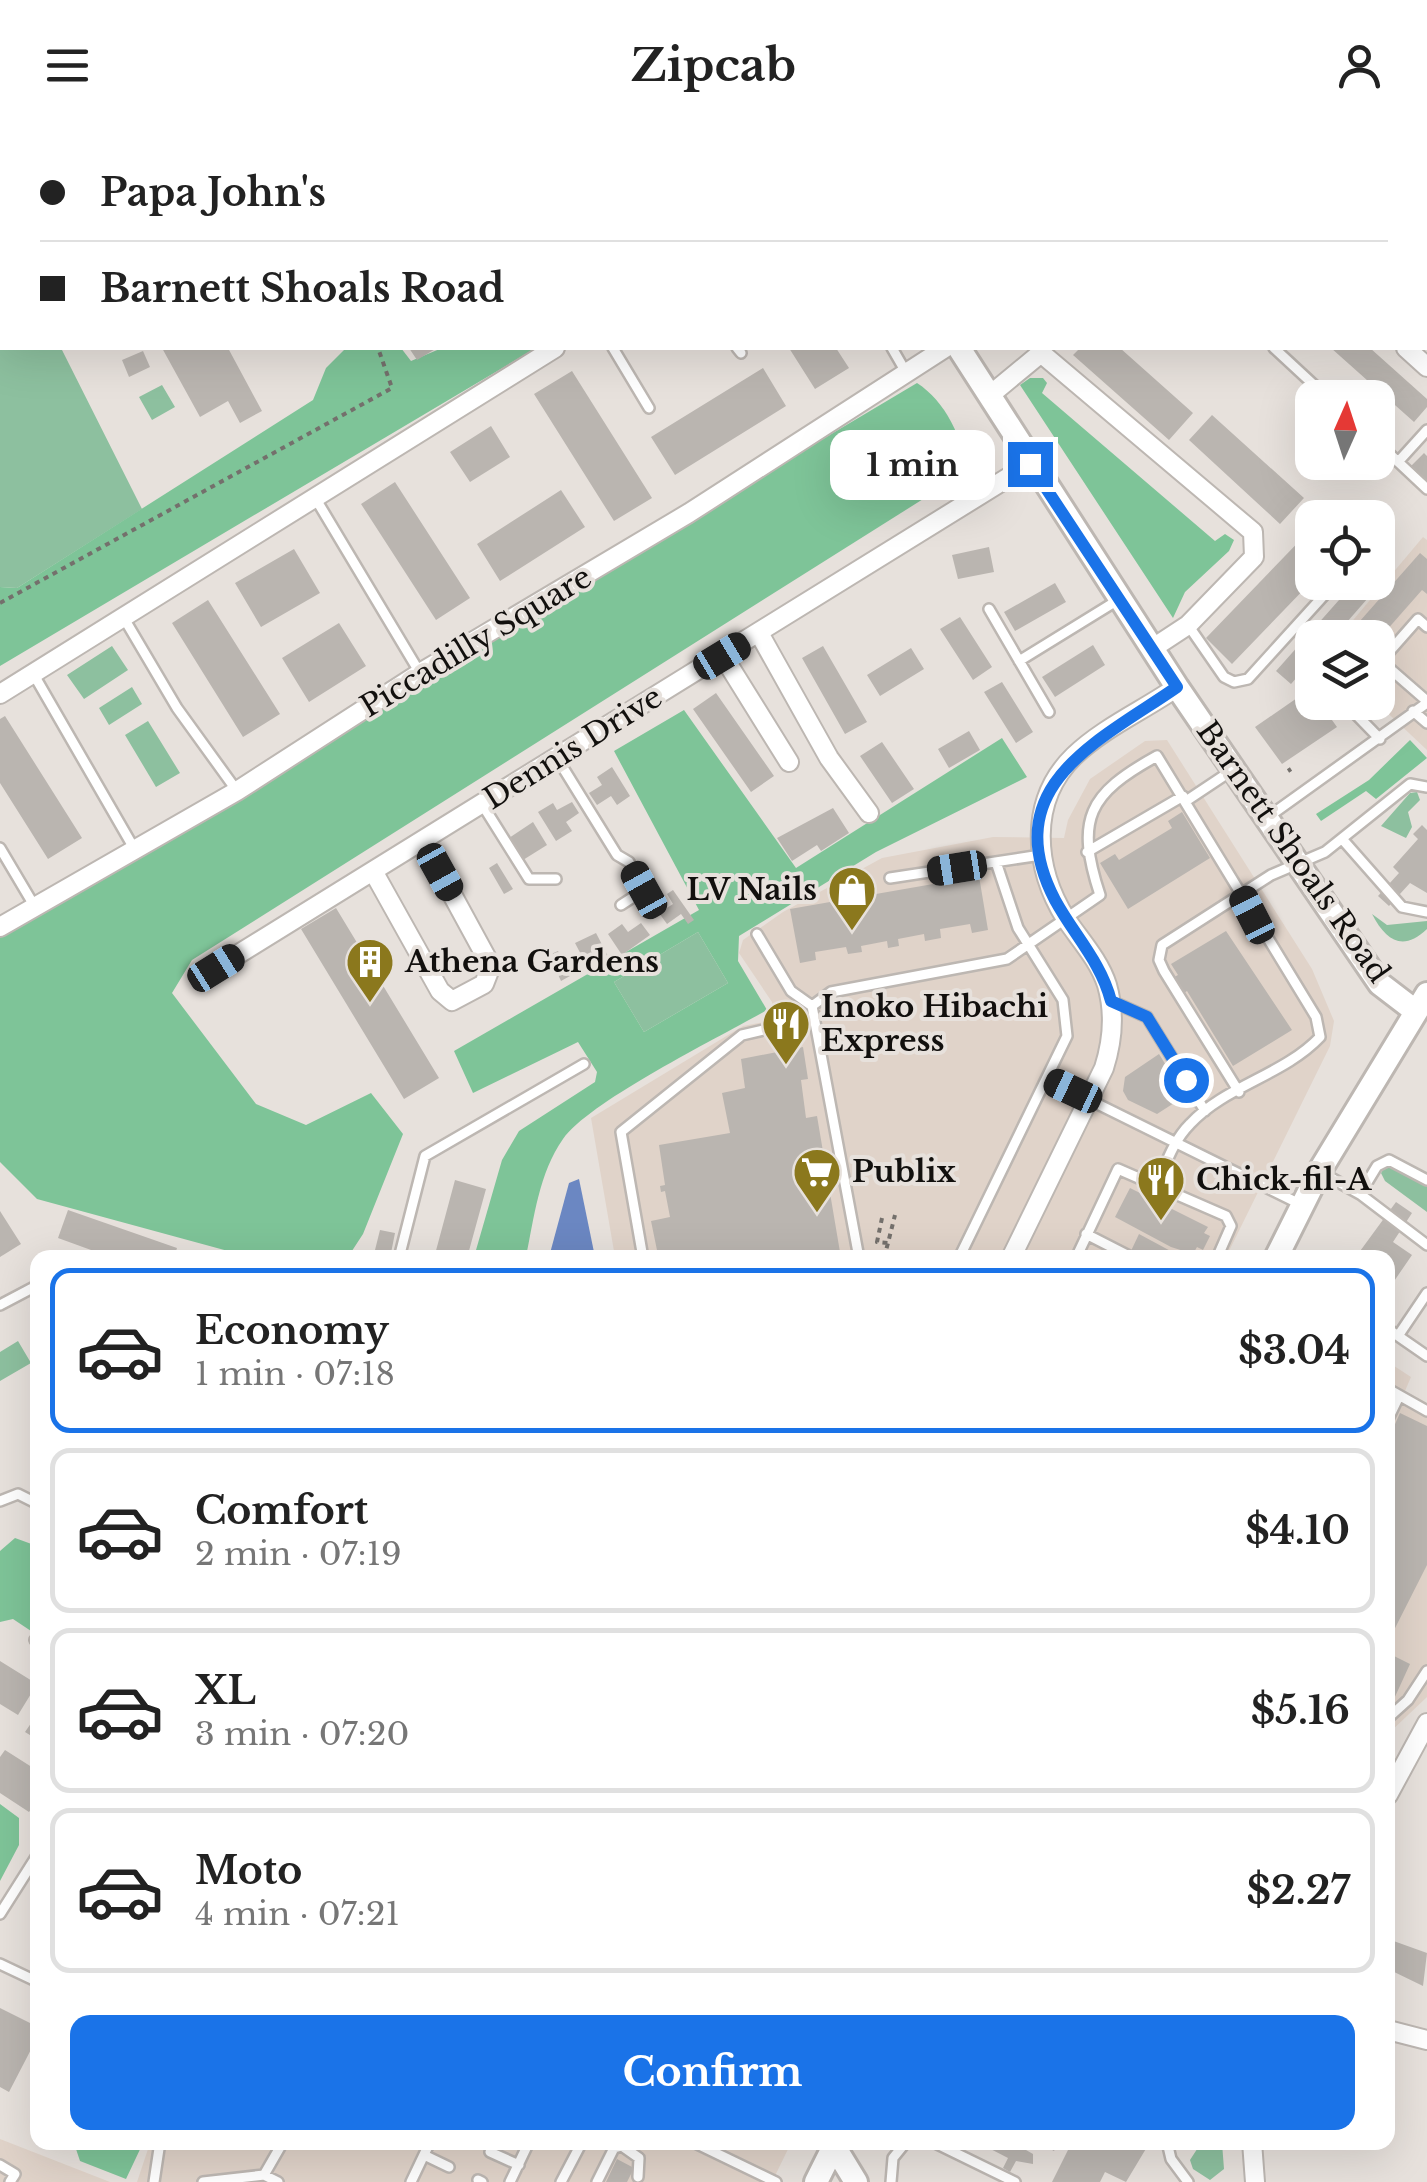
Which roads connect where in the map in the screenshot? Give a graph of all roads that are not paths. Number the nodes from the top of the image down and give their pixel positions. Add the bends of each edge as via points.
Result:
1 (552, 350) edge
2 (614, 350) edge
3 (893, 350) edge
4 (943, 350) edge
5 (960, 350) edge
6 (1044, 350) edge
7 (1276, 350) edge
8 (1408, 350) edge
9 (1427, 367) edge
10 (907, 374) junction
11 (1309, 380) edge
12 (989, 396) junction
13 (649, 408) dead end
14 (1427, 430) edge
15 (1395, 459) edge
16 (1398, 462) junction
17 (1030, 464) junction
18 (1427, 489) edge
19 (314, 496) junction
20 (1120, 599) junction
21 (1320, 600) edge
22 (989, 609) dead end
23 (125, 620) junction
24 (1188, 625) junction
25 (1427, 626) edge
26 (759, 633) junction
27 (1153, 648) junction
28 (722, 656) junction
29 (1019, 661) junction
30 (420, 673) junction
31 (33, 674) junction
32 (1177, 687) junction
33 (0, 694) edge
34 (1427, 702) edge
35 (1049, 712) dead end
36 (1413, 712) junction
37 (1362, 720) edge
38 (1427, 723) edge
39 (1380, 739) junction
40 (557, 758) junction
41 (789, 762) dead end
42 (1234, 769) junction
43 (1427, 787) edge
44 (237, 791) junction
45 (1185, 798) junction
46 (482, 804) junction
47 (869, 813) dead end
48 (1268, 817) junction
49 (1343, 840) junction
50 (422, 841) junction
51 (0, 848) edge
52 (134, 850) junction
53 (1087, 852) junction
54 (1041, 856) junction
55 (996, 862) junction
56 (1297, 863) junction
57 (374, 871) junction
58 (890, 878) dead end
59 (556, 879) dead end
60 (1242, 894) junction
61 (622, 905) dead end
62 (36, 910) junction
63 (1427, 912) edge
64 (1065, 917) junction
65 (0, 927) edge
66 (757, 934) dead end
67 (1028, 944) junction
68 (216, 968) dead end
69 (1111, 1001) junction
70 (1421, 1002) edge
71 (812, 1006) junction
72 (812, 1020) junction
73 (584, 1064) dead end
74 (1049, 1080) junction
75 (1239, 1092) junction
76 (1090, 1099) junction
77 (1205, 1111) junction
78 (1175, 1142) junction
79 (1319, 1172) junction
80 (1427, 1180) edge
81 (1156, 1186) junction
82 (1360, 1194) junction
83 (1302, 1205) junction
84 (1086, 1234) junction
85 (1427, 1245) edge
86 (401, 1250) edge
87 (642, 1250) edge
88 (856, 1250) edge
89 (963, 1250) edge
90 (1015, 1250) edge
91 (1079, 1250) edge
92 (1118, 1250) edge
93 (1220, 1250) edge
94 (1282, 1250) edge
95 (30, 1289) edge
96 (1427, 1293) edge
97 (0, 1306) edge
98 (1395, 1334) edge
99 (1398, 1336) junction
100 (1427, 1356) edge
101 (1395, 1393) edge
102 (1399, 1396) junction
103 (1395, 1404) edge
104 (1427, 1411) edge
105 (30, 1500) edge
106 (0, 1501) edge
107 (1427, 1671) edge
108 (1395, 1712) edge
109 (1427, 1723) edge
110 (1395, 1782) edge
111 (30, 1867) edge
112 (0, 1914) edge
113 (0, 1964) edge
114 (30, 1978) edge
115 (1395, 2032) edge
116 (1427, 2040) edge
117 (159, 2150) edge
118 (278, 2150) edge
119 (426, 2150) edge
120 (525, 2150) edge
121 (578, 2150) edge
122 (613, 2150) edge
123 (628, 2150) edge
124 (710, 2150) edge
125 (832, 2150) edge
126 (838, 2150) edge
127 (899, 2150) edge
128 (949, 2150) edge
129 (1169, 2150) edge
130 (1253, 2150) edge
131 (490, 2152) dead end
132 (424, 2155) junction
133 (518, 2165) junction
134 (0, 2166) edge
135 (449, 2167) dead end
136 (264, 2174) junction
137 (637, 2180) edge
138 (10, 2182) edge
139 (154, 2182) edge
140 (203, 2182) edge
141 (278, 2182) edge
142 (410, 2182) edge
143 (510, 2182) edge
144 (562, 2182) edge
145 (597, 2182) edge
146 (651, 2182) edge
147 (776, 2182) edge
148 (816, 2182) edge
149 (856, 2182) edge
150 (891, 2182) edge
151 (1016, 2182) edge
152 (1188, 2182) edge
153 (1255, 2182) edge

1 - 19 street
2 - 13 lane
3 - 10 lane
4 - 10 street, Piccadilly Square
5 - 12 main road, Barnett Shoals Road
6 - 12 street
6 - 24 street via 1253,532 1254,557
7 - 11 lane
8 - 9 street
10 - 30 street, Piccadilly Square
12 - 17 main road, Barnett Shoals Road
14 - 16 lane
15 - 16 lane
16 - 18 lane
17 - 20 main road, Barnett Shoals Road
17 - 26 street, Dennis Drive
19 - 23 street
19 - 30 lane
20 - 27 main road, Barnett Shoals Road
20 - 29 lane
21 - 24 lane via 1248,678 1234,682
22 - 29 lane
23 - 31 street
23 - 44 lane
24 - 27 street
25 - 34 lane via 1418,619 1380,661
26 - 28 street, Dennis Drive
26 - 47 street
27 - 32 main road, Barnett Shoals Road
28 - 40 street, Dennis Drive
28 - 41 street
29 - 35 lane
30 - 44 street, Piccadilly Square
31 - 33 street
31 - 52 lane
32 - 42 main road, Barnett Shoals Road
32 - 54 street via 1067,764 1042,813
34 - 36 lane
36 - 38 lane
36 - 39 lane
37 - 39 lane
39 - 48 lane
40 - 46 street, Dennis Drive
40 - 61 lane via 644,890
42 - 45 lane
42 - 48 main road, Barnett Shoals Road
43 - 49 lane via 1410,784
44 - 52 street, Piccadilly Square
45 - 53 lane
45 - 53 lane via 1157,756 1104,790 1091,812
45 - 60 lane
46 - 50 street, Dennis Drive
46 - 59 lane via 530,879
48 - 56 main road, Barnett Shoals Road
49 - 56 lane
49 - 63 lane via 1402,907
50 - 57 street, Dennis Drive
50 - 57 street via 491,966 484,984 452,1002 440,991
51 - 62 lane
52 - 62 street, Piccadilly Square
53 - 64 lane via 1100,895
54 - 55 lane
54 - 64 street
55 - 58 lane
55 - 67 lane
56 - 60 lane
56 - 70 main road, Barnett Shoals Road via 1380,984
57 - 68 street, Dennis Drive
60 - 75 lane via 1316,1017 1320,1037
60 - 75 lane via 1171,937 1159,952 1164,971
62 - 65 street, Piccadilly Square
64 - 67 lane
64 - 69 street via 1097,963
66 - 71 lane via 791,990
67 - 71 lane via 1006,959 832,992
67 - 74 lane via 1066,1008 1066,1036
69 - 76 street via 1110,1052
69 - 77 lane via 1147,1017
70 - 79 main road, Barnett Shoals Road
71 - 72 lane
72 - 87 lane via 742,1035 621,1132
72 - 88 lane
73 - 86 lane via 425,1156
74 - 76 lane
74 - 89 lane
75 - 77 lane
76 - 78 lane
76 - 90 street
77 - 78 lane
78 - 81 lane
78 - 83 lane
79 - 82 lane
79 - 83 main road, Barnett Shoals Road
80 - 82 lane via 1397,1160 1383,1161
81 - 84 lane via 1118,1169
81 - 93 lane via 1226,1216 1231,1226
82 - 85 lane
83 - 94 main road, Barnett Shoals Road
84 - 91 lane
84 - 92 lane
95 - 97 lane
96 - 99 lane
98 - 99 lane
99 - 100 lane
101 - 102 lane
102 - 103 lane
102 - 104 lane
105 - 106 lane via 18,1494
107 - 108 lane
109 - 110 street
111 - 112 lane
113 - 114 lane
115 - 116 street
117 - 139 lane
118 - 136 lane
119 - 132 lane
120 - 133 lane
121 - 144 lane
122 - 145 lane
123 - 137 lane via 639,2158
124 - 147 lane
125 - 148 main road
126 - 149 main road
127 - 150 lane
128 - 151 lane
129 - 152 lane
130 - 153 street
131 - 133 lane
132 - 135 lane
132 - 142 lane
133 - 143 lane
134 - 138 lane via 15,2174
136 - 140 lane
136 - 141 lane
137 - 146 lane

